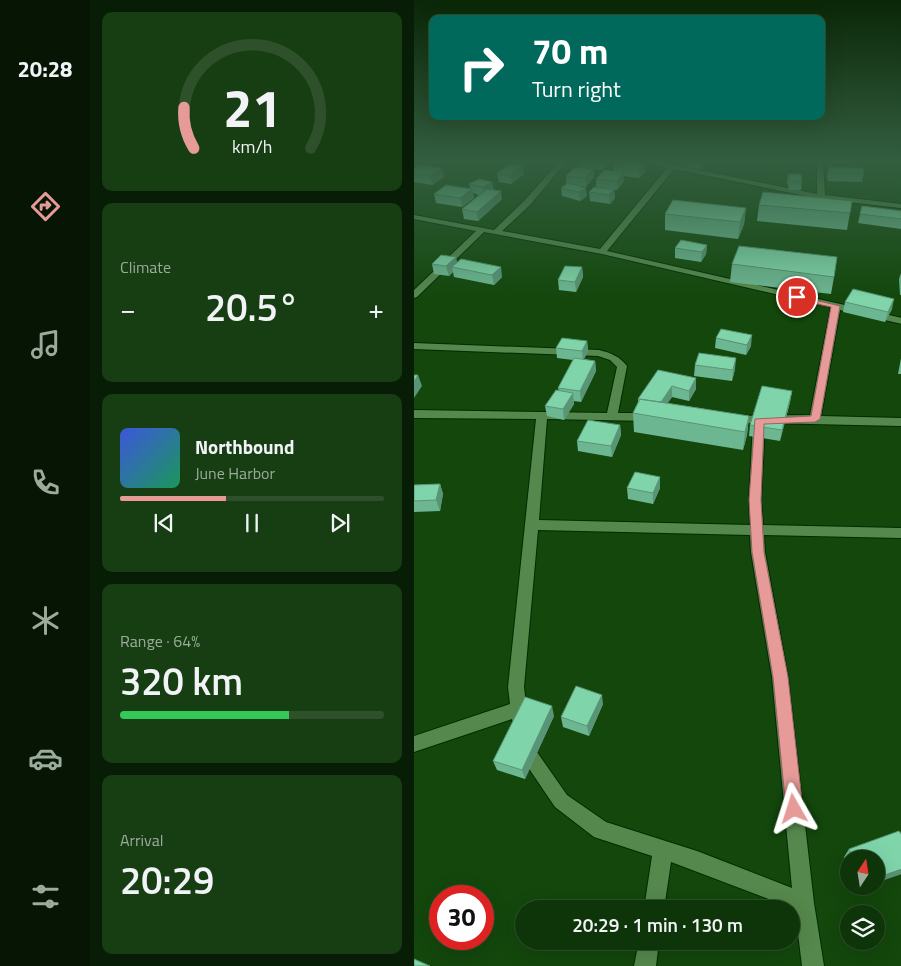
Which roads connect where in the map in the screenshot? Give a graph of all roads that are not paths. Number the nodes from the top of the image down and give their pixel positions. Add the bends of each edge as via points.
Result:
1 (522, 207) edge
2 (639, 207) edge
3 (414, 217) edge
4 (483, 229) junction
5 (496, 231) junction
6 (602, 252) junction
7 (414, 295) edge
8 (836, 306) junction
9 (901, 321) edge
10 (414, 346) edge
11 (414, 414) edge
12 (542, 415) junction
13 (612, 416) junction
14 (660, 418) edge
15 (815, 419) junction
16 (719, 420) edge
17 (759, 421) junction
18 (901, 422) edge
19 (531, 525) junction
20 (757, 529) junction
21 (901, 532) edge
22 (518, 709) junction
23 (414, 744) edge
24 (663, 850) junction
25 (655, 900) edge
26 (804, 903) junction
27 (648, 950) edge
28 (645, 966) edge
29 (813, 966) edge

1 - 5 street
2 - 6 street
3 - 4 street
4 - 5 street
4 - 7 street
5 - 6 street
6 - 8 street
8 - 9 street
8 - 15 street
10 - 13 street via 599,353 614,358 622,366
11 - 12 street
12 - 13 street
12 - 19 street
13 - 14 street
15 - 17 street
15 - 18 street
16 - 17 street
17 - 20 street via 755,500
19 - 20 street
19 - 22 street via 516,687
20 - 21 street
20 - 26 street via 758,552 780,677
22 - 23 street
22 - 24 street via 523,746 561,801 601,830
24 - 25 street
24 - 26 street
26 - 29 street
27 - 28 street

